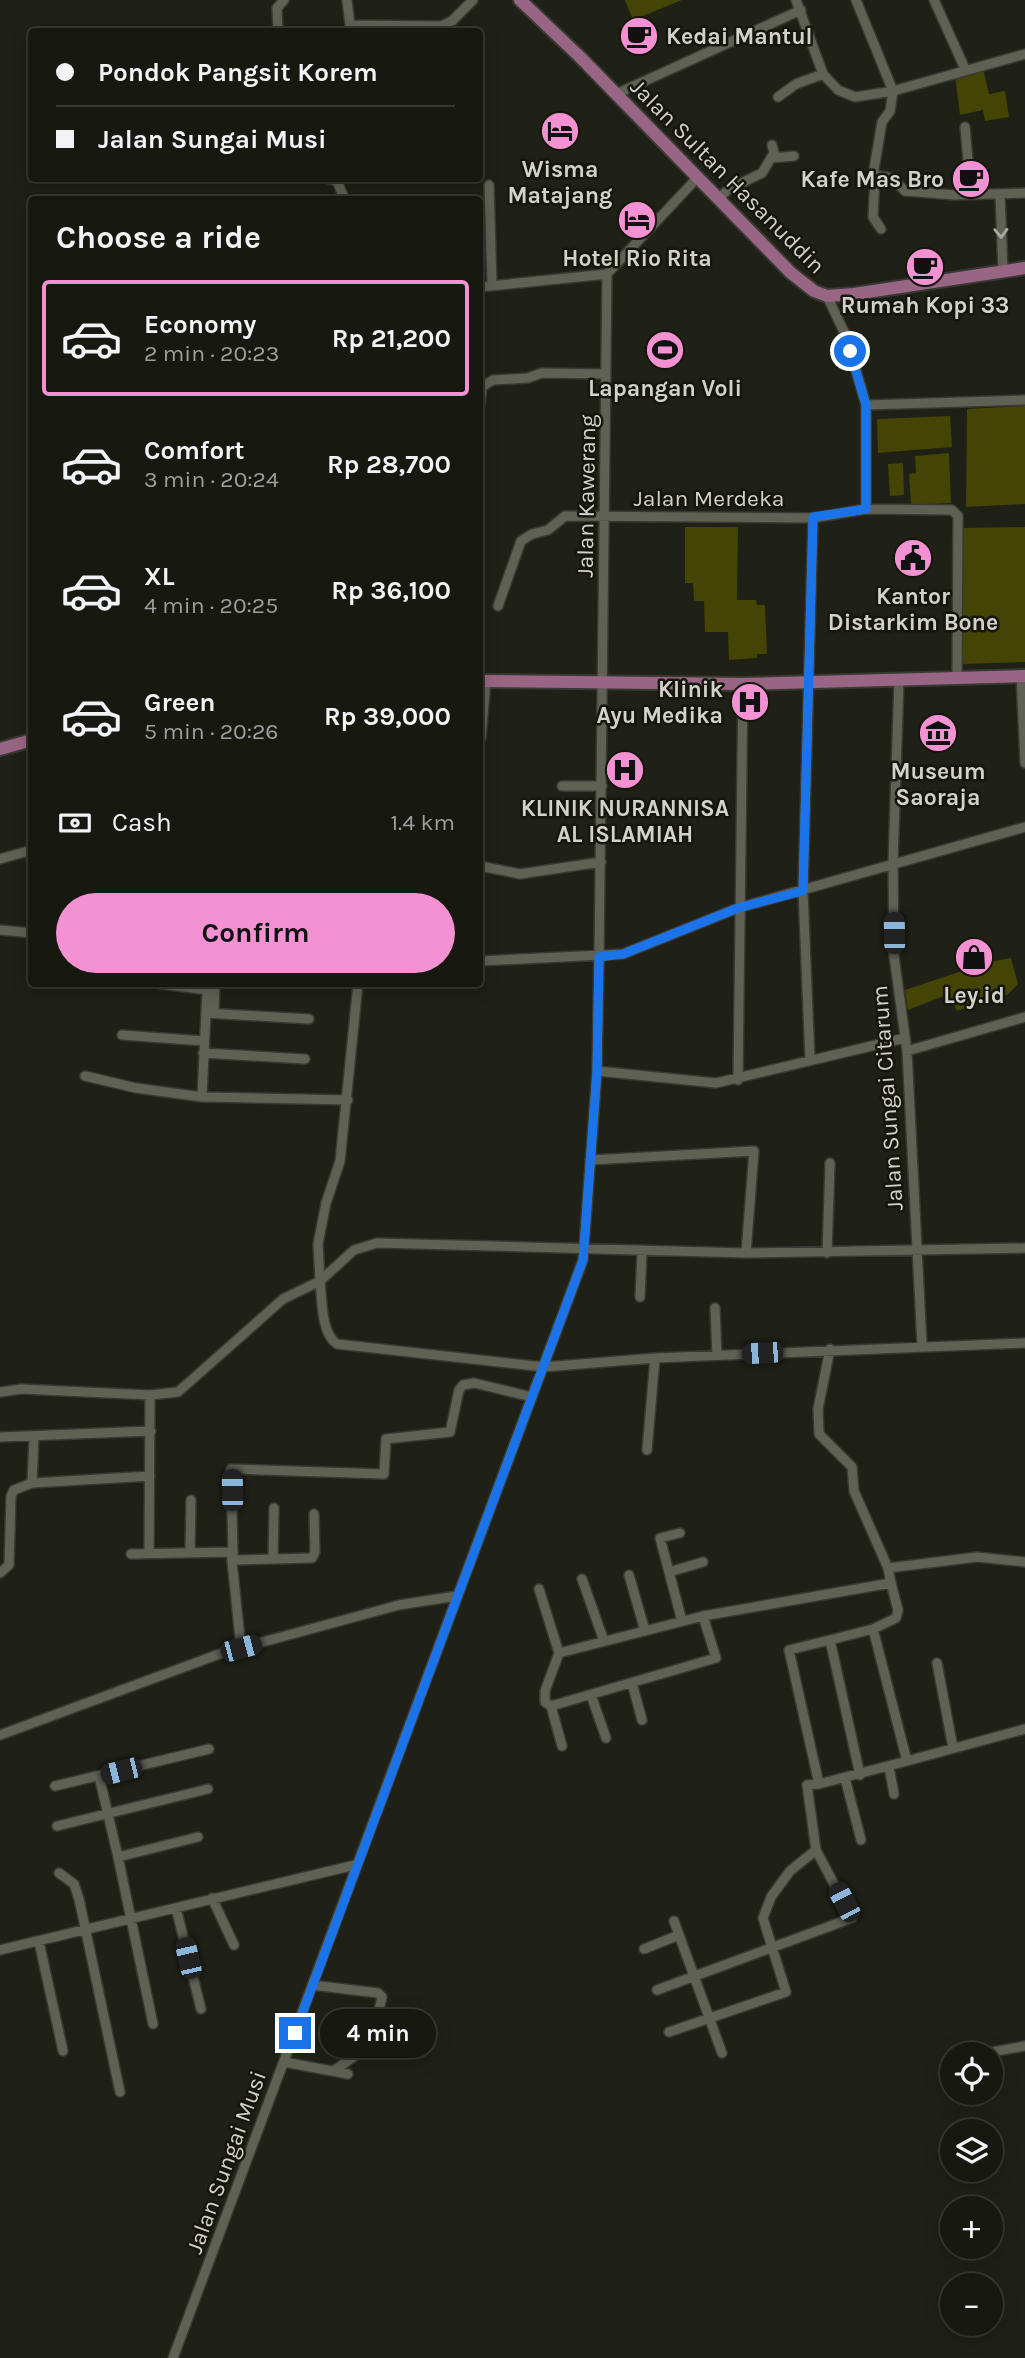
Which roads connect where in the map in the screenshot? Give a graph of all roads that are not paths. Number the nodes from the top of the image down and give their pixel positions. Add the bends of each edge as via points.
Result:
1 (347, 0) edge
2 (473, 0) edge
3 (520, 0) edge
4 (796, 0) edge
5 (856, 0) edge
6 (934, 0) edge
7 (280, 1) edge
8 (801, 10) junction
9 (278, 28) edge
10 (350, 28) edge
11 (422, 28) edge
12 (1025, 54) edge
13 (966, 71) junction
14 (823, 74) junction
15 (892, 92) junction
16 (616, 94) junction
17 (778, 97) dead end
18 (965, 127) dead end
19 (772, 145) dead end
20 (794, 156) dead end
21 (771, 158) junction
22 (875, 176) junction
23 (698, 177) junction
24 (489, 185) dead end
25 (1025, 193) edge
26 (971, 194) junction
27 (1000, 194) junction
28 (719, 198) junction
29 (881, 229) dead end
30 (1025, 268) edge
31 (1003, 271) junction
32 (607, 274) junction
33 (492, 285) junction
34 (483, 286) edge
35 (827, 296) junction
36 (606, 374) junction
37 (483, 386) edge
38 (1025, 400) edge
39 (866, 405) junction
40 (866, 509) junction
41 (604, 517) junction
42 (813, 517) junction
43 (498, 606) dead end
44 (1023, 676) edge
45 (957, 678) junction
46 (899, 680) junction
47 (483, 681) edge
48 (810, 682) junction
49 (603, 683) junction
50 (743, 684) junction
51 (28, 741) edge
52 (0, 750) edge
53 (1025, 763) edge
54 (562, 786) dead end
55 (602, 786) junction
56 (1025, 827) edge
57 (28, 851) edge
58 (0, 859) edge
59 (601, 862) junction
60 (893, 863) junction
61 (483, 867) edge
62 (803, 891) junction
63 (738, 908) junction
64 (0, 930) edge
65 (28, 933) edge
66 (599, 957) junction
67 (483, 961) edge
68 (187, 987) edge
69 (214, 987) edge
70 (358, 987) edge
71 (210, 1013) junction
72 (1025, 1017) edge
73 (309, 1019) dead end
74 (122, 1035) dead end
75 (905, 1038) junction
76 (204, 1041) junction
77 (907, 1051) junction
78 (203, 1053) junction
79 (306, 1059) dead end
80 (810, 1060) junction
81 (597, 1071) junction
82 (85, 1076) dead end
83 (738, 1080) junction
84 (202, 1097) junction
85 (348, 1100) junction
86 (590, 1160) junction
87 (830, 1163) dead end
88 (917, 1248) junction
89 (1025, 1248) edge
90 (585, 1251) junction
91 (642, 1252) junction
92 (746, 1253) junction
93 (827, 1253) junction
94 (320, 1281) junction
95 (640, 1297) dead end
96 (715, 1308) dead end
97 (1025, 1343) edge
98 (922, 1346) junction
99 (830, 1349) junction
100 (717, 1355) junction
101 (655, 1358) junction
102 (544, 1367) junction
103 (0, 1392) edge
104 (150, 1395) junction
105 (532, 1398) junction
106 (151, 1431) junction
107 (0, 1437) edge
108 (34, 1437) junction
109 (647, 1450) dead end
110 (150, 1476) junction
111 (32, 1483) junction
112 (191, 1500) dead end
113 (274, 1508) dead end
114 (314, 1514) dead end
115 (680, 1533) dead end
116 (149, 1553) junction
117 (190, 1553) junction
118 (131, 1554) dead end
119 (234, 1557) junction
120 (274, 1559) junction
121 (703, 1562) dead end
122 (1025, 1562) edge
123 (888, 1568) junction
124 (669, 1572) junction
125 (0, 1573) edge
126 (629, 1575) dead end
127 (582, 1579) dead end
128 (891, 1583) junction
129 (539, 1589) dead end
130 (456, 1596) junction
131 (704, 1616) junction
132 (682, 1621) junction
133 (873, 1629) junction
134 (645, 1631) junction
135 (830, 1640) junction
136 (604, 1642) junction
137 (241, 1648) junction
138 (559, 1653) junction
139 (937, 1663) dead end
140 (632, 1683) junction
141 (591, 1695) junction
142 (551, 1706) junction
143 (642, 1720) dead end
144 (1025, 1729) edge
145 (0, 1735) edge
146 (606, 1738) dead end
147 (562, 1746) dead end
148 (953, 1748) junction
149 (209, 1749) dead end
150 (907, 1761) junction
151 (889, 1767) junction
152 (860, 1775) junction
153 (99, 1776) junction
154 (845, 1778) junction
155 (819, 1784) junction
156 (55, 1786) dead end
157 (208, 1789) dead end
158 (894, 1794) dead end
159 (110, 1816) junction
160 (57, 1826) dead end
161 (198, 1837) dead end
162 (861, 1840) dead end
163 (816, 1850) junction
164 (118, 1857) junction
165 (355, 1865) junction
166 (59, 1873) dead end
167 (212, 1898) junction
168 (176, 1908) junction
169 (131, 1920) junction
170 (674, 1921) dead end
171 (84, 1932) junction
172 (679, 1935) junction
173 (39, 1942) junction
174 (234, 1945) dead end
175 (643, 1949) dead end
176 (773, 1949) junction
177 (0, 1950) edge
178 (694, 1977) junction
179 (312, 1985) junction
180 (657, 1990) dead end
181 (201, 2009) dead end
182 (710, 2018) junction
183 (153, 2024) dead end
184 (669, 2032) dead end
185 (1025, 2046) edge
186 (1003, 2050) edge
187 (63, 2051) dead end
188 (722, 2053) dead end
189 (284, 2062) junction
190 (333, 2071) junction
191 (348, 2074) dead end
192 (120, 2092) dead end
193 (173, 2358) edge

1 - 10 street
2 - 11 street via 447,24
3 - 16 main road, Jalan Sultan Hasanuddin
4 - 8 street
5 - 15 street
6 - 13 street
7 - 9 street
8 - 14 street
8 - 16 street
12 - 13 street
13 - 15 street
14 - 15 street via 838,90 855,97
14 - 17 street
15 - 22 street via 890,111 882,122
16 - 23 main road, Jalan Sultan Hasanuddin
18 - 26 street
19 - 21 street
20 - 21 street
21 - 28 street via 762,173
22 - 26 street via 892,178 905,191
22 - 29 street via 873,217
23 - 28 main road, Jalan Sultan Hasanuddin
23 - 32 street
24 - 33 street
25 - 27 street
26 - 27 street
27 -> 31 street
28 - 35 main road, Jalan Sultan Hasanuddin via 791,273
30 - 31 main road, Jalan Sultan Hasanuddin
31 - 35 main road, Jalan Sultan Hasanuddin
32 - 33 street
32 - 36 street, Jalan Kawerang
33 - 34 street
35 - 39 street via 846,336
36 - 37 street via 542,373 493,380
36 - 41 street, Jalan Kawerang
38 - 39 street
39 - 40 street
40 - 42 street, Jalan Merdeka
40 - 45 street via 957,512
41 - 42 street, Jalan Merdeka
41 - 43 street, Jalan Merdeka via 565,516 548,530 521,541
41 - 49 street, Jalan Kawerang
42 - 48 street
44 - 45 main road
44 - 53 street
45 - 46 main road
46 - 48 main road
46 - 60 street, Jalan Sungai Citarum
47 - 49 main road
48 - 50 main road
48 - 62 street
49 - 50 main road
49 - 55 street, Jalan Sungai Musi
50 - 63 street
51 - 52 main road
54 - 55 street
55 - 59 street, Jalan Sungai Musi
56 - 60 street
57 - 58 street
59 - 61 street via 520,874
59 - 66 street, Jalan Sungai Musi
60 - 62 street
60 - 75 street, Jalan Sungai Citarum via 894,956
62 - 63 street
62 - 80 street
63 - 66 street via 623,954
63 - 83 street
64 - 65 street
66 - 67 street
66 - 81 street, Jalan Sungai Musi
68 - 71 street via 205,989
69 - 71 street
70 - 85 street
71 - 73 street
71 - 76 street
72 - 77 street
74 - 76 street
75 - 77 street, Jalan Sungai Citarum
75 - 80 street
76 - 78 street
77 - 88 street, Jalan Sungai Citarum
78 - 79 street
78 - 84 street
80 - 83 street
81 - 83 street via 685,1082
81 - 86 street, Jalan Sungai Musi
82 - 84 street
84 - 85 street
85 - 94 street via 340,1161 318,1244
86 - 90 street, Jalan Sungai Musi
86 - 92 street via 754,1151
87 - 93 street
88 - 89 street
88 - 93 street
88 - 98 street, Jalan Sungai Citarum
90 - 91 street
90 - 94 street via 366,1244
90 - 102 street, Jalan Sungai Musi
91 - 92 street
91 - 95 street
92 - 93 street
94 - 102 street via 327,1330 337,1344
94 - 104 street via 283,1299 178,1392
96 - 100 street
97 - 98 street
98 - 99 street
99 - 100 street
99 - 123 street via 818,1434 852,1467 854,1492
100 - 101 street
101 - 102 street
101 - 109 street
102 - 105 street, Jalan Sungai Musi
103 - 104 street
104 - 106 street
105 - 119 street via 474,1383 463,1385 450,1432 386,1438 384,1474 231,1469
105 - 130 street, Jalan Sungai Musi
106 - 108 street
106 - 110 street
107 - 108 street
108 - 111 street
110 - 111 street
110 - 116 street
111 - 125 street via 14,1490 11,1496 9,1564
112 - 117 street
113 - 120 street
114 - 120 street via 314,1556
115 - 124 street via 660,1538
116 - 117 street
116 - 118 street
117 - 119 street via 229,1551
119 - 120 street
119 - 137 street
121 - 124 street
122 - 123 street via 977,1557
123 - 128 street
124 - 132 street
126 - 134 street
127 - 136 street
128 - 131 street
128 - 133 street via 896,1618
129 - 138 street
130 - 137 street via 399,1605
130 - 165 street, Jalan Sungai Musi
131 - 132 street
131 - 140 street via 716,1658
132 - 134 street
133 - 135 street
133 - 150 street
134 - 136 street
135 - 152 street
135 - 155 street via 789,1650
136 - 138 street
137 - 145 street
138 - 142 street via 545,1692 545,1702
139 - 148 street
140 - 141 street
140 - 143 street
141 - 142 street
141 - 146 street
142 - 147 street
144 - 148 street
148 - 150 street
149 - 153 street
150 - 151 street
151 - 152 street
151 - 158 street
152 - 154 street
153 - 156 street
153 - 159 street
154 - 155 street
154 - 162 street
155 - 163 street via 807,1785
157 - 159 street
159 - 160 street
159 - 164 street
161 - 164 street
163 - 176 street via 790,1871 771,1897 763,1918
163 - 176 street via 852,1918
164 - 169 street
165 - 167 street
165 - 179 street, Jalan Sungai Musi
166 - 171 street via 74,1884
167 - 168 street
167 - 174 street
168 - 169 street
168 - 181 street
169 - 171 street
169 - 183 street
170 - 172 street
171 - 173 street
171 - 192 street
172 - 175 street
172 - 178 street
173 - 177 street
173 - 187 street
176 - 178 street
176 - 182 street via 786,1992
178 - 180 street
178 - 182 street
179 - 189 street, Jalan Sungai Musi
179 - 190 street via 382,1997 371,2040
182 - 184 street
182 - 188 street
185 - 186 street
189 - 190 street
189 - 193 street, Jalan Sungai Musi
190 - 191 street

